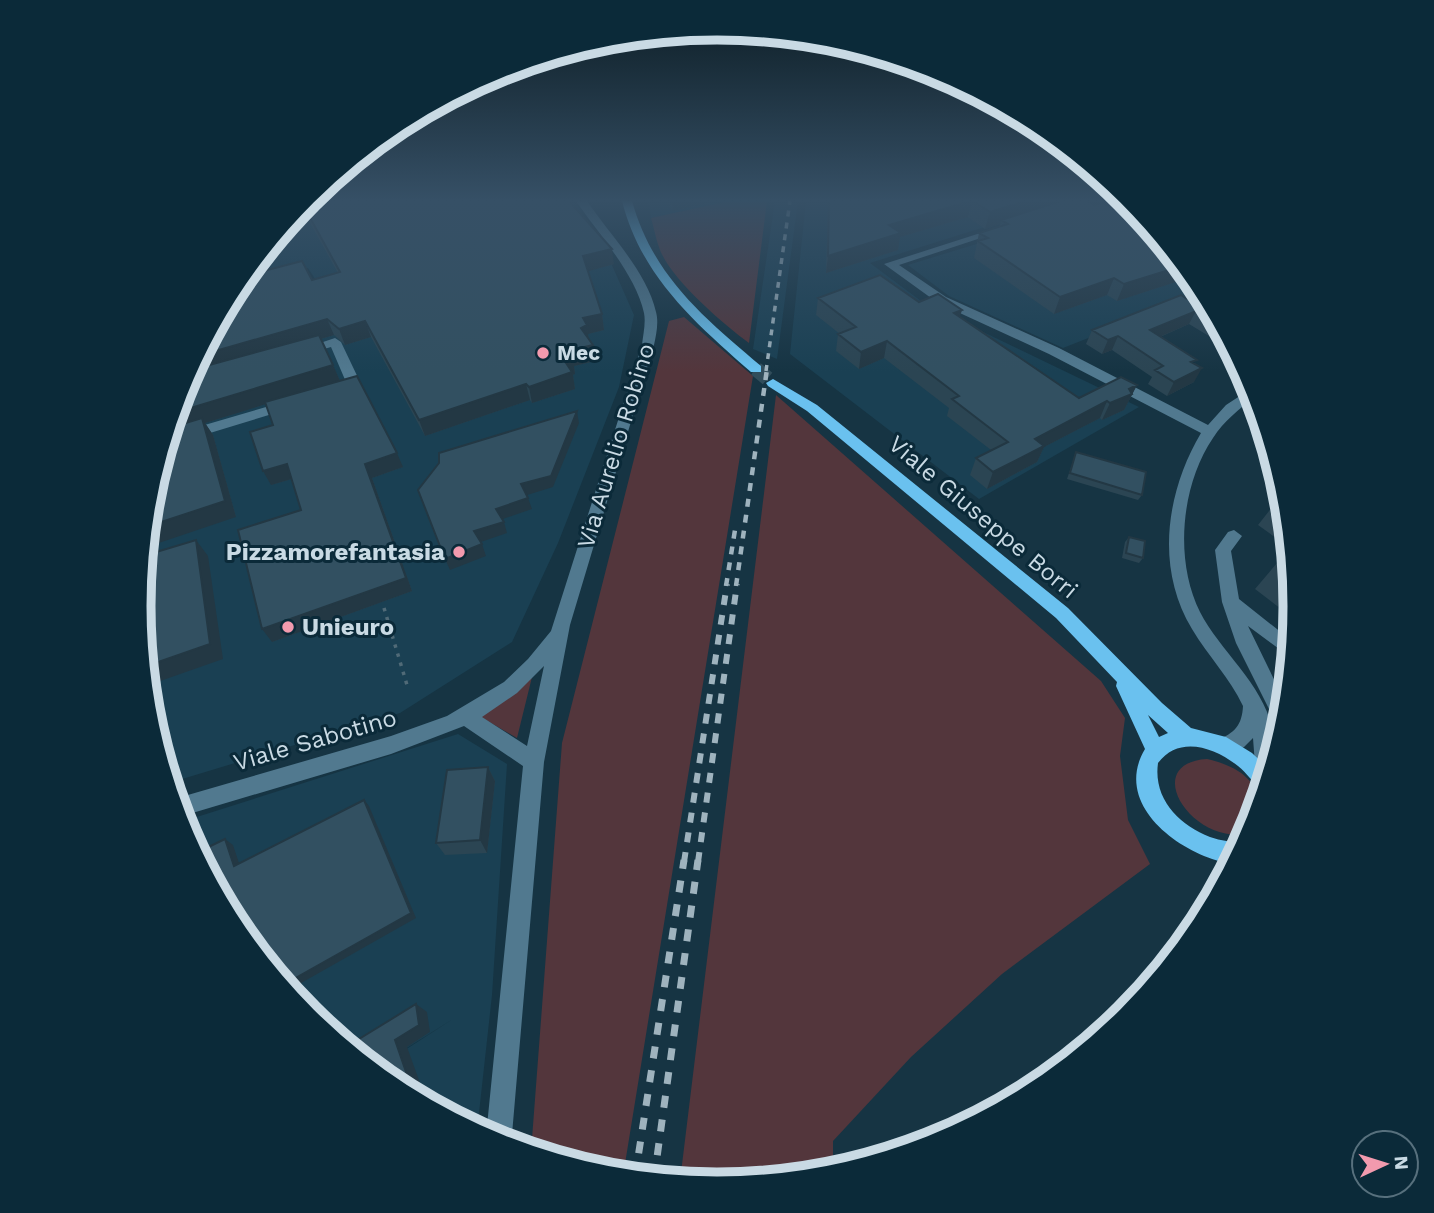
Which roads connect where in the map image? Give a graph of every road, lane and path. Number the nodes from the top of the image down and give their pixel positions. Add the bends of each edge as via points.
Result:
1 (619, 258) edge
2 (650, 258) edge
3 (911, 258) edge
4 (284, 357) edge
5 (757, 363) tunnel mouth
6 (774, 377) tunnel mouth
7 (329, 392) edge
8 (304, 400) edge
9 (1244, 400) edge
10 (1210, 432) junction
11 (177, 439) edge
12 (1234, 536) dead end
13 (1231, 602) junction
14 (384, 608) dead end
15 (561, 625) junction
16 (1282, 643) edge
17 (1117, 671) junction
18 (407, 685) dead end
19 (1275, 701) edge
20 (1253, 703) junction
21 (465, 716) junction
22 (1188, 738) junction
23 (1224, 746) junction
24 (1156, 750) junction
25 (1265, 750) edge
26 (534, 762) junction
27 (1258, 772) edge
28 (187, 805) edge
29 (1227, 852) edge
30 (500, 1130) edge

1 - 15 street, Via Aurelio Robino via 650,312 648,345
2 - 5 main road via 699,321
3 - 10 street via 890,264 942,300 1055,351
4 - 7 street via 335,342 354,384
6 - 17 main road, Viale Giuseppe Borri via 1062,613
8 - 11 street
9 - 10 street
10 - 20 street via 1186,476 1177,519 1179,568 1188,604
12 - 13 street via 1223,550
13 - 16 street
13 - 19 street via 1245,643
14 - 18 path
15 - 21 street, Via Aurelio Robino via 522,679
15 - 26 street, Via Aurelio Robino
17 - 22 main road, Viale Giuseppe Borri
17 - 24 main road, Viale Giuseppe Borri
20 - 23 street via 1245,735
20 - 25 street
21 - 26 street
21 - 28 street, Viale Sabotino via 429,734
22 - 23 main road
22 - 24 main road via 1170,741
23 - 27 main road
24 - 29 main road via 1148,764 1147,782 1154,803 1189,839
26 - 30 street, Via Aurelio Robino

